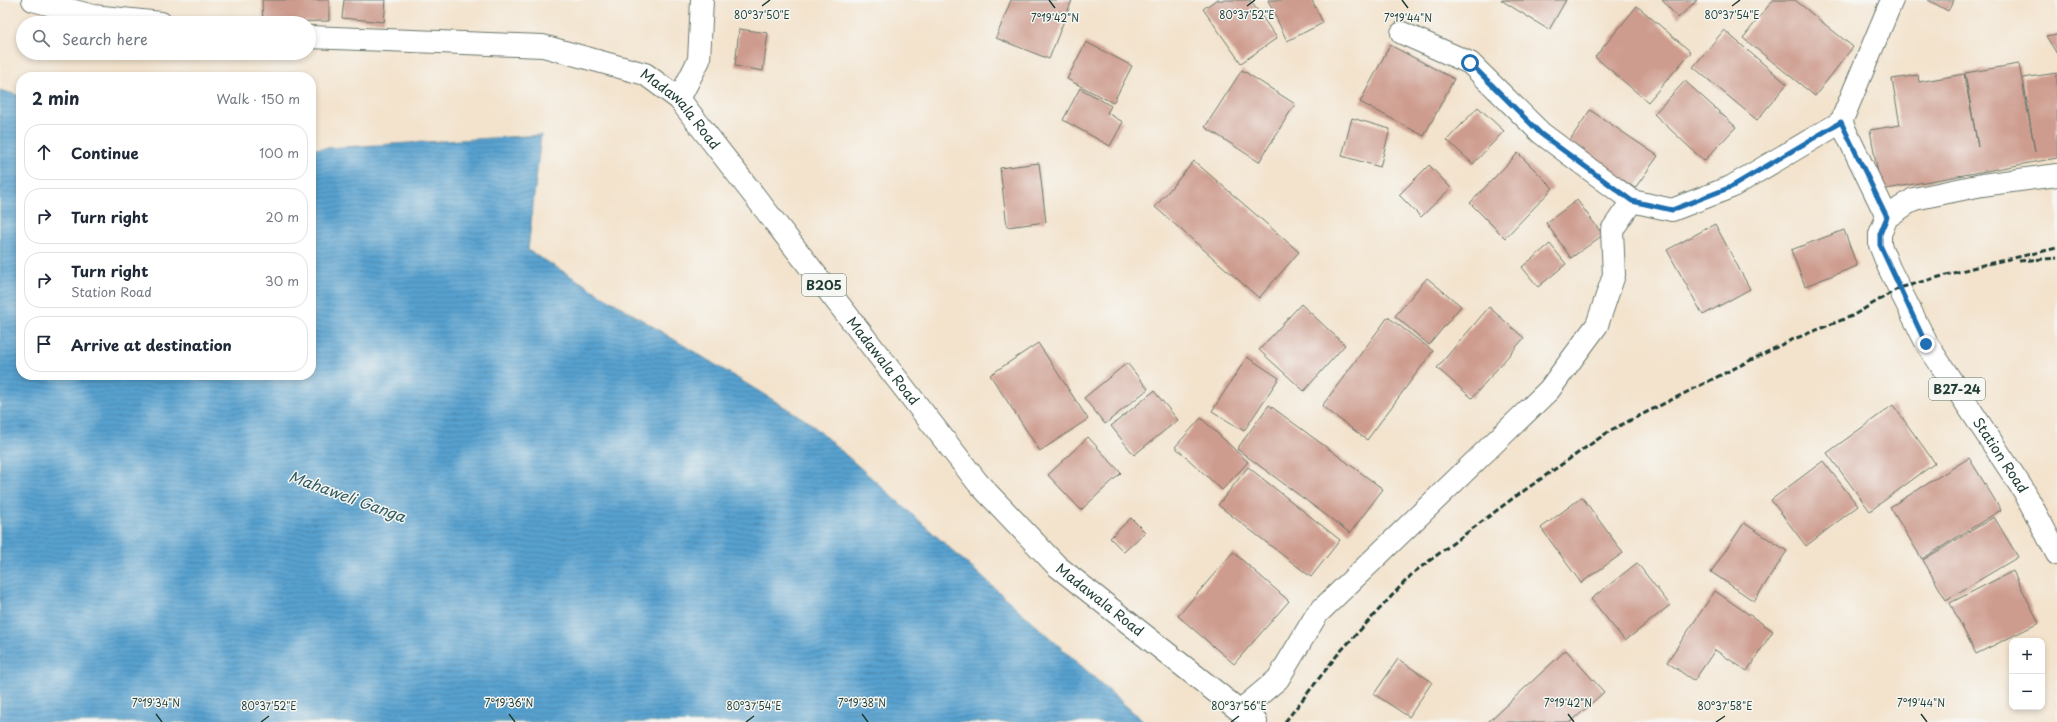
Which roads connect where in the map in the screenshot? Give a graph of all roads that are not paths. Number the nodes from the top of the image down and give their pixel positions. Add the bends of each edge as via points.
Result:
1 (33, 0) edge
2 (702, 0) edge
3 (1892, 0) edge
4 (94, 16) edge
5 (1402, 33) dead end
6 (316, 37) edge
7 (679, 99) junction
8 (1841, 122) junction
9 (2057, 175) edge
10 (1632, 201) junction
11 (1887, 217) junction
12 (2057, 554) edge
13 (1248, 717) edge

1 - 4 main road
2 - 7 main road via 699,60
3 - 8 main road
5 - 10 main road via 1470,63 1541,134
6 - 7 main road, Madawala Road / B205 via 543,46 645,74
7 - 13 main road, Madawala Road / B205 via 978,483 1057,566
8 - 10 main road via 1731,187 1672,210
8 - 11 main road
9 - 11 main road via 1982,185 1914,198
10 - 13 main road via 1612,230 1614,275 1597,325 1549,390 1316,614 1278,679
11 - 12 main road, Station Road / B27-24 via 1880,234 1880,245 1926,344 2024,491

